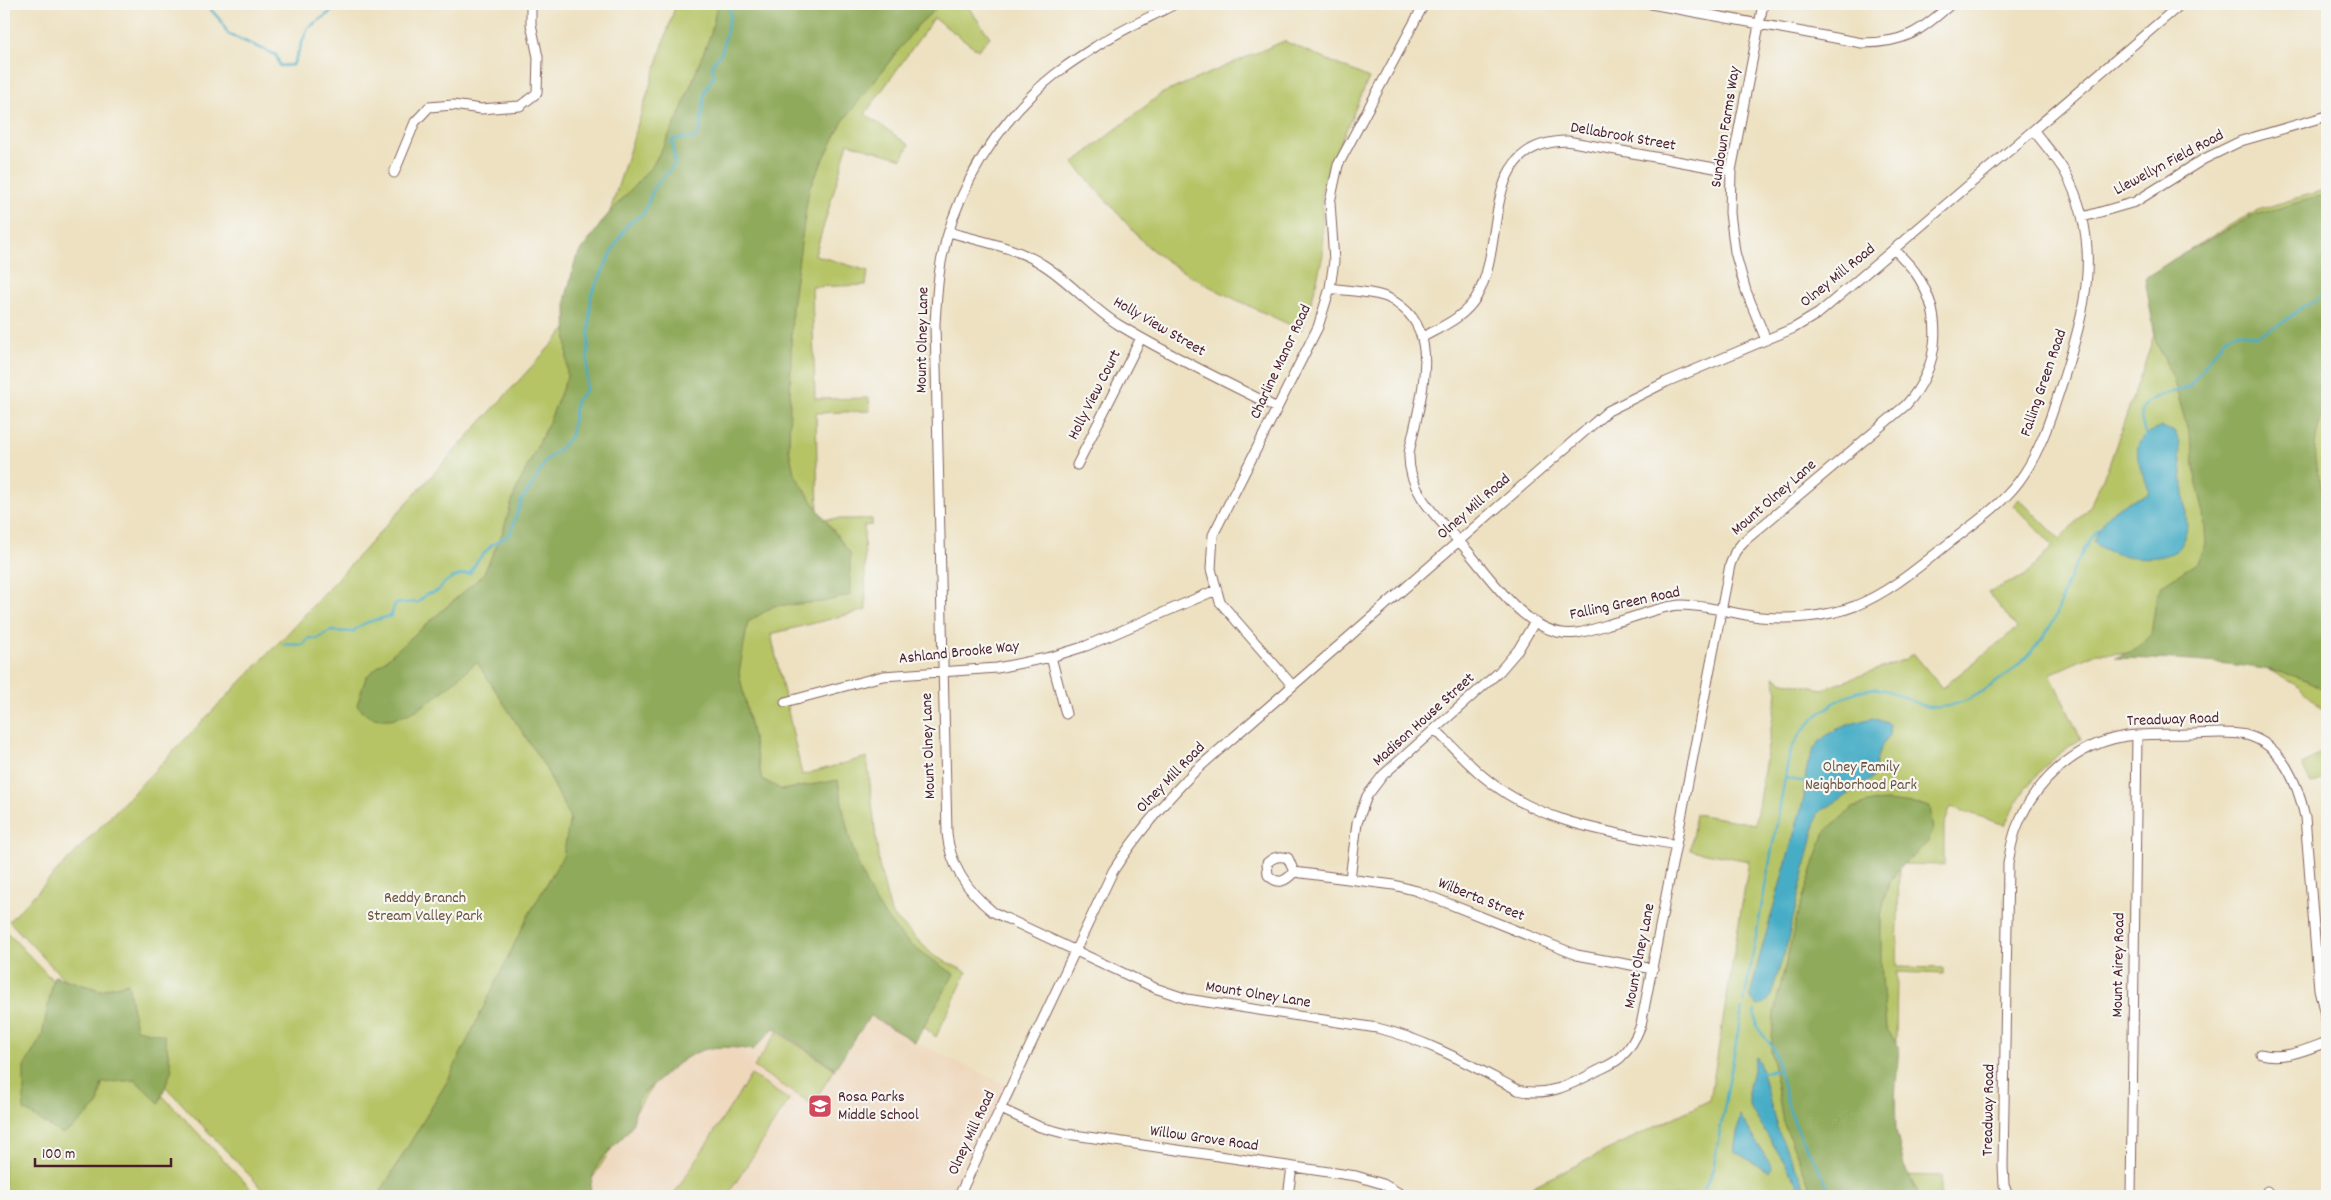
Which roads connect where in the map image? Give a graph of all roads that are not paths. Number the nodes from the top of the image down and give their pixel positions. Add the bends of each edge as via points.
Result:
1 (531, 4) edge
2 (1176, 4) edge
3 (1424, 4) edge
4 (1652, 4) edge
5 (1763, 4) edge
6 (1951, 4) edge
7 (2181, 4) edge
8 (1758, 24) junction
9 (2327, 116) edge
10 (2034, 131) junction
11 (1731, 171) junction
12 (394, 173) dead end
13 (2083, 217) junction
14 (949, 232) junction
15 (1894, 249) junction
16 (1330, 288) junction
17 (1423, 337) junction
18 (1141, 338) junction
19 (1766, 340) junction
20 (1277, 408) junction
21 (1077, 465) dead end
22 (1458, 541) junction
23 (1216, 590) junction
24 (1722, 609) junction
25 (1534, 623) junction
26 (1051, 657) junction
27 (942, 670) junction
28 (1292, 685) junction
29 (785, 702) dead end
30 (1066, 714) dead end
31 (1435, 729) junction
32 (2137, 735) junction
33 (1676, 845) junction
34 (1294, 872) dead end
35 (1350, 878) junction
36 (1075, 951) junction
37 (1653, 969) junction
38 (2327, 1023) edge
39 (2327, 1042) edge
40 (2261, 1054) dead end
41 (1001, 1109) junction
42 (1292, 1167) junction
43 (959, 1196) edge
44 (1288, 1196) edge
45 (1404, 1196) edge
46 (2008, 1196) edge
47 (2131, 1196) edge

1 - 12 street via 531,24 538,57 537,93 520,106 481,109 454,105 429,107 415,122
2 - 14 street, Mount Olney Lane via 1097,45 1032,95 980,162 961,198
3 - 16 street, Charline Manor Road via 1338,165 1330,202 1334,261
4 - 8 street
5 - 8 street, Sundown Farms Way
6 - 8 street via 1916,31 1885,43 1862,43
7 - 10 street, Olney Mill Road
8 - 11 street, Sundown Farms Way
9 - 13 street, Llewellyn Field Road via 2241,141 2204,159 2135,202
10 - 13 street, Falling Green Road via 2065,173
10 - 15 street, Olney Mill Road
11 - 17 street, Dellabrook Street via 1567,141 1533,147 1512,166 1502,186 1486,271 1477,295 1456,319
11 - 19 street, Sundown Farms Way via 1730,213 1735,252 1746,291
13 - 24 street, Falling Green Road via 2088,258 2087,294 2079,330 2046,433 2011,491 1998,505 1892,588 1855,606 1806,617 1760,617
14 - 18 street, Holly View Street via 1040,262 1106,317
14 - 27 street, Mount Olney Lane via 939,274 935,324
15 - 19 street, Olney Mill Road via 1820,312
15 - 24 street, Mount Olney Lane via 1914,270 1932,307 1936,331 1934,355 1927,375 1906,405 1743,542 1730,565
16 - 17 street, Falling Green Road via 1392,299 1410,314
16 - 20 street, Charline Manor Road via 1318,327
17 - 22 street, Falling Green Road via 1425,366 1409,466 1418,494
18 - 20 street, Holly View Street
18 - 21 street, Holly View Court
19 - 22 street, Olney Mill Road via 1666,382 1608,411
20 - 23 street, Charline Manor Road via 1213,535 1210,558
22 - 25 street, Falling Green Road via 1521,613
22 - 28 street, Olney Mill Road
23 - 26 street, Ashland Brooke Way via 1086,646
23 - 28 street, Charline Manor Road via 1226,610
24 - 25 street, Falling Green Road via 1676,606 1576,634 1555,632
24 - 33 street, Mount Olney Lane
25 - 31 street, Madison House Street via 1518,650 1499,672
26 - 27 street, Ashland Brooke Way via 997,668
26 - 30 street
27 - 29 street, Ashland Brooke Way via 883,676
27 - 36 street, Mount Olney Lane via 948,846 962,880 993,912
28 - 36 street, Olney Mill Road via 1170,795 1113,871
31 - 33 street via 1484,778 1532,808 1578,825
31 - 35 street, Madison House Street via 1383,775 1368,796 1357,823
32 - 38 street, Treadway Road via 2230,733 2247,736 2260,741 2278,755 2286,767 2300,796 2305,817 2319,989
32 - 46 street, Treadway Road via 2103,742 2067,761 2031,798 2013,838 2008,864 2002,1166
32 - 47 street, Mount Airey Road
33 - 37 street, Mount Olney Lane
34 - 35 street, Wilberta Street
35 - 37 street, Wilberta Street via 1417,891 1577,955
36 - 37 street, Mount Olney Lane via 1187,999 1405,1034 1527,1092 1551,1092 1566,1087 1619,1059 1635,1042
36 - 41 street, Olney Mill Road
39 - 40 street via 2287,1056
41 - 42 street, Willow Grove Road via 1040,1127 1067,1134
41 - 43 street, Olney Mill Road
42 - 44 street
42 - 45 street, Willow Grove Road via 1356,1176 1383,1184

